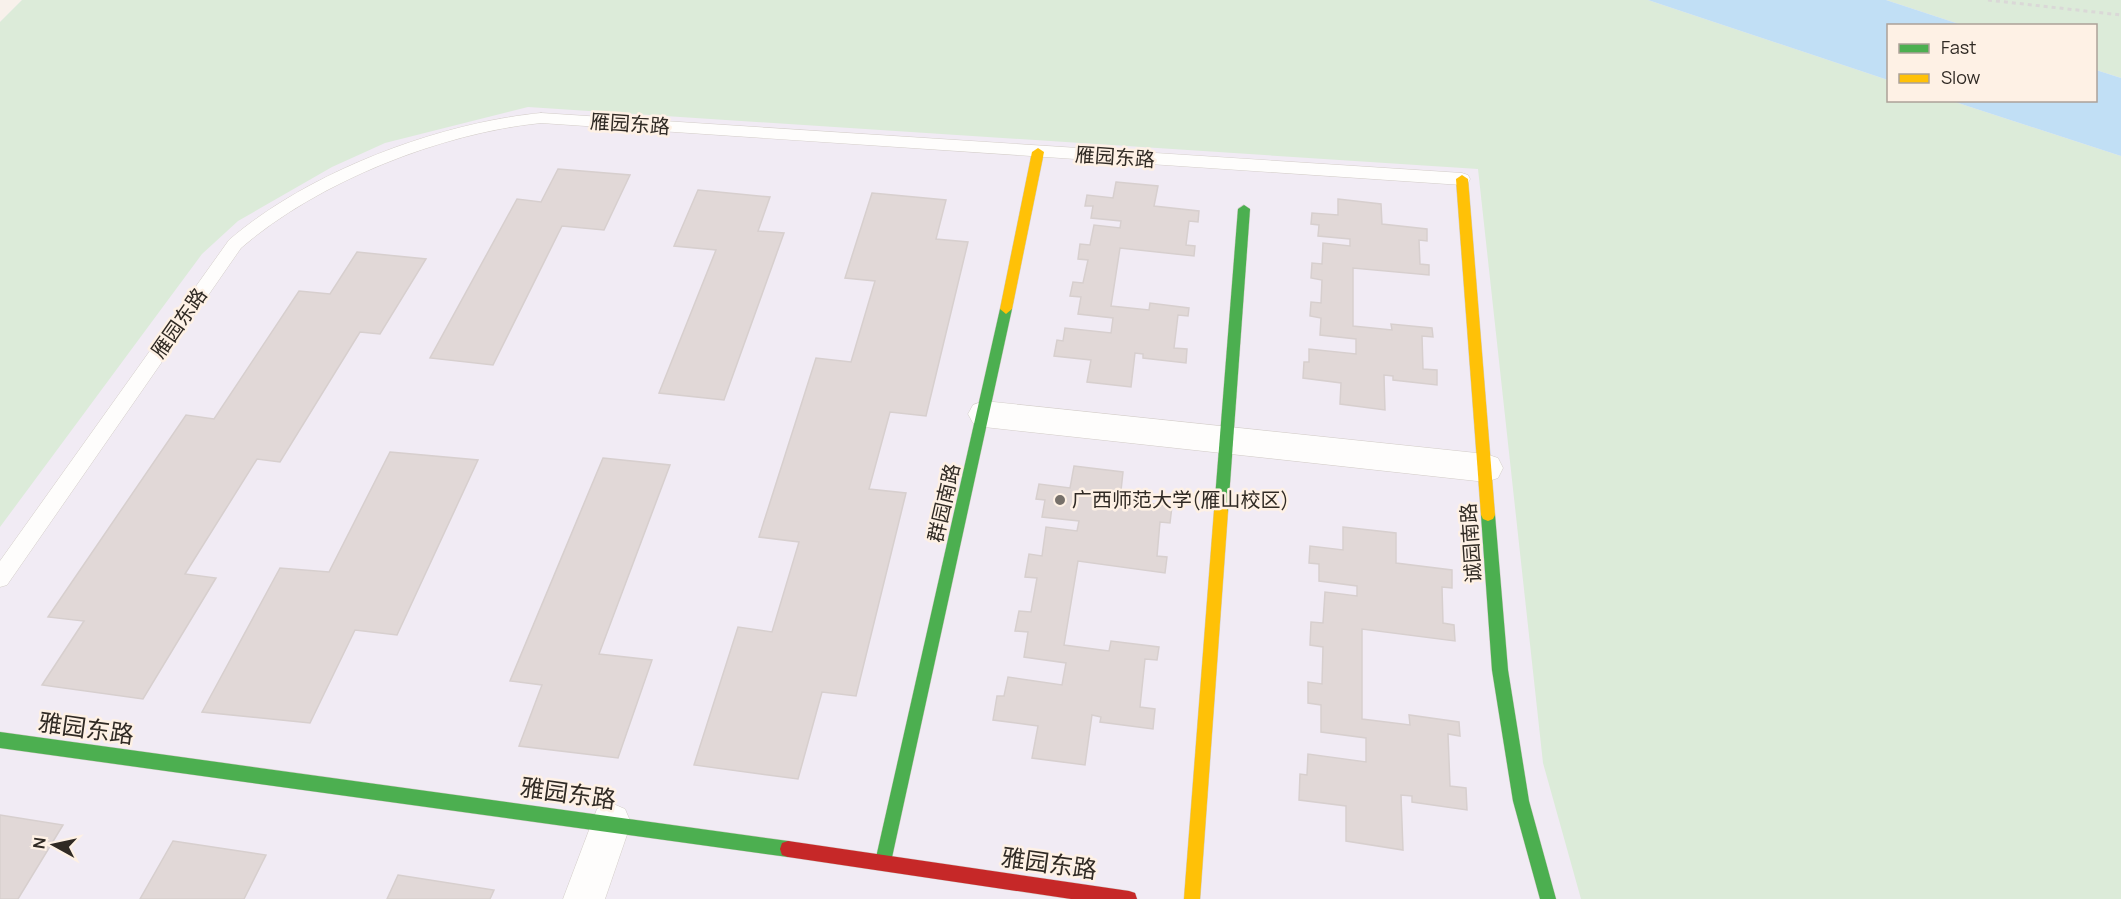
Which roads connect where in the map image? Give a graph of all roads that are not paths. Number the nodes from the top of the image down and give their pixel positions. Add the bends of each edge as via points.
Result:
1 (1038, 152) junction
2 (1462, 179) joint
3 (1244, 209) dead end
4 (984, 414) junction
5 (1226, 440) junction
6 (1486, 468) junction
7 (0, 578) edge
8 (0, 740) edge
9 (611, 823) junction
10 (883, 862) junction
11 (584, 899) edge
12 (1129, 899) edge
13 (1192, 899) edge
14 (1548, 899) edge

1 - 2 lane, 雁园东路
1 - 4 street, 群园南路
1 - 7 lane, 雁园东路 via 541,118 472,130 387,158 278,210 241,237
2 - 6 street, 诚园南路
3 - 5 street
4 - 5 street
4 - 10 street, 群园南路
5 - 6 street
5 - 13 street
6 - 14 street, 诚园南路 via 1500,670 1521,801
8 - 9 street, 雅园东路
9 - 10 street, 雅园东路
9 - 11 street
10 - 12 street, 雅园东路

